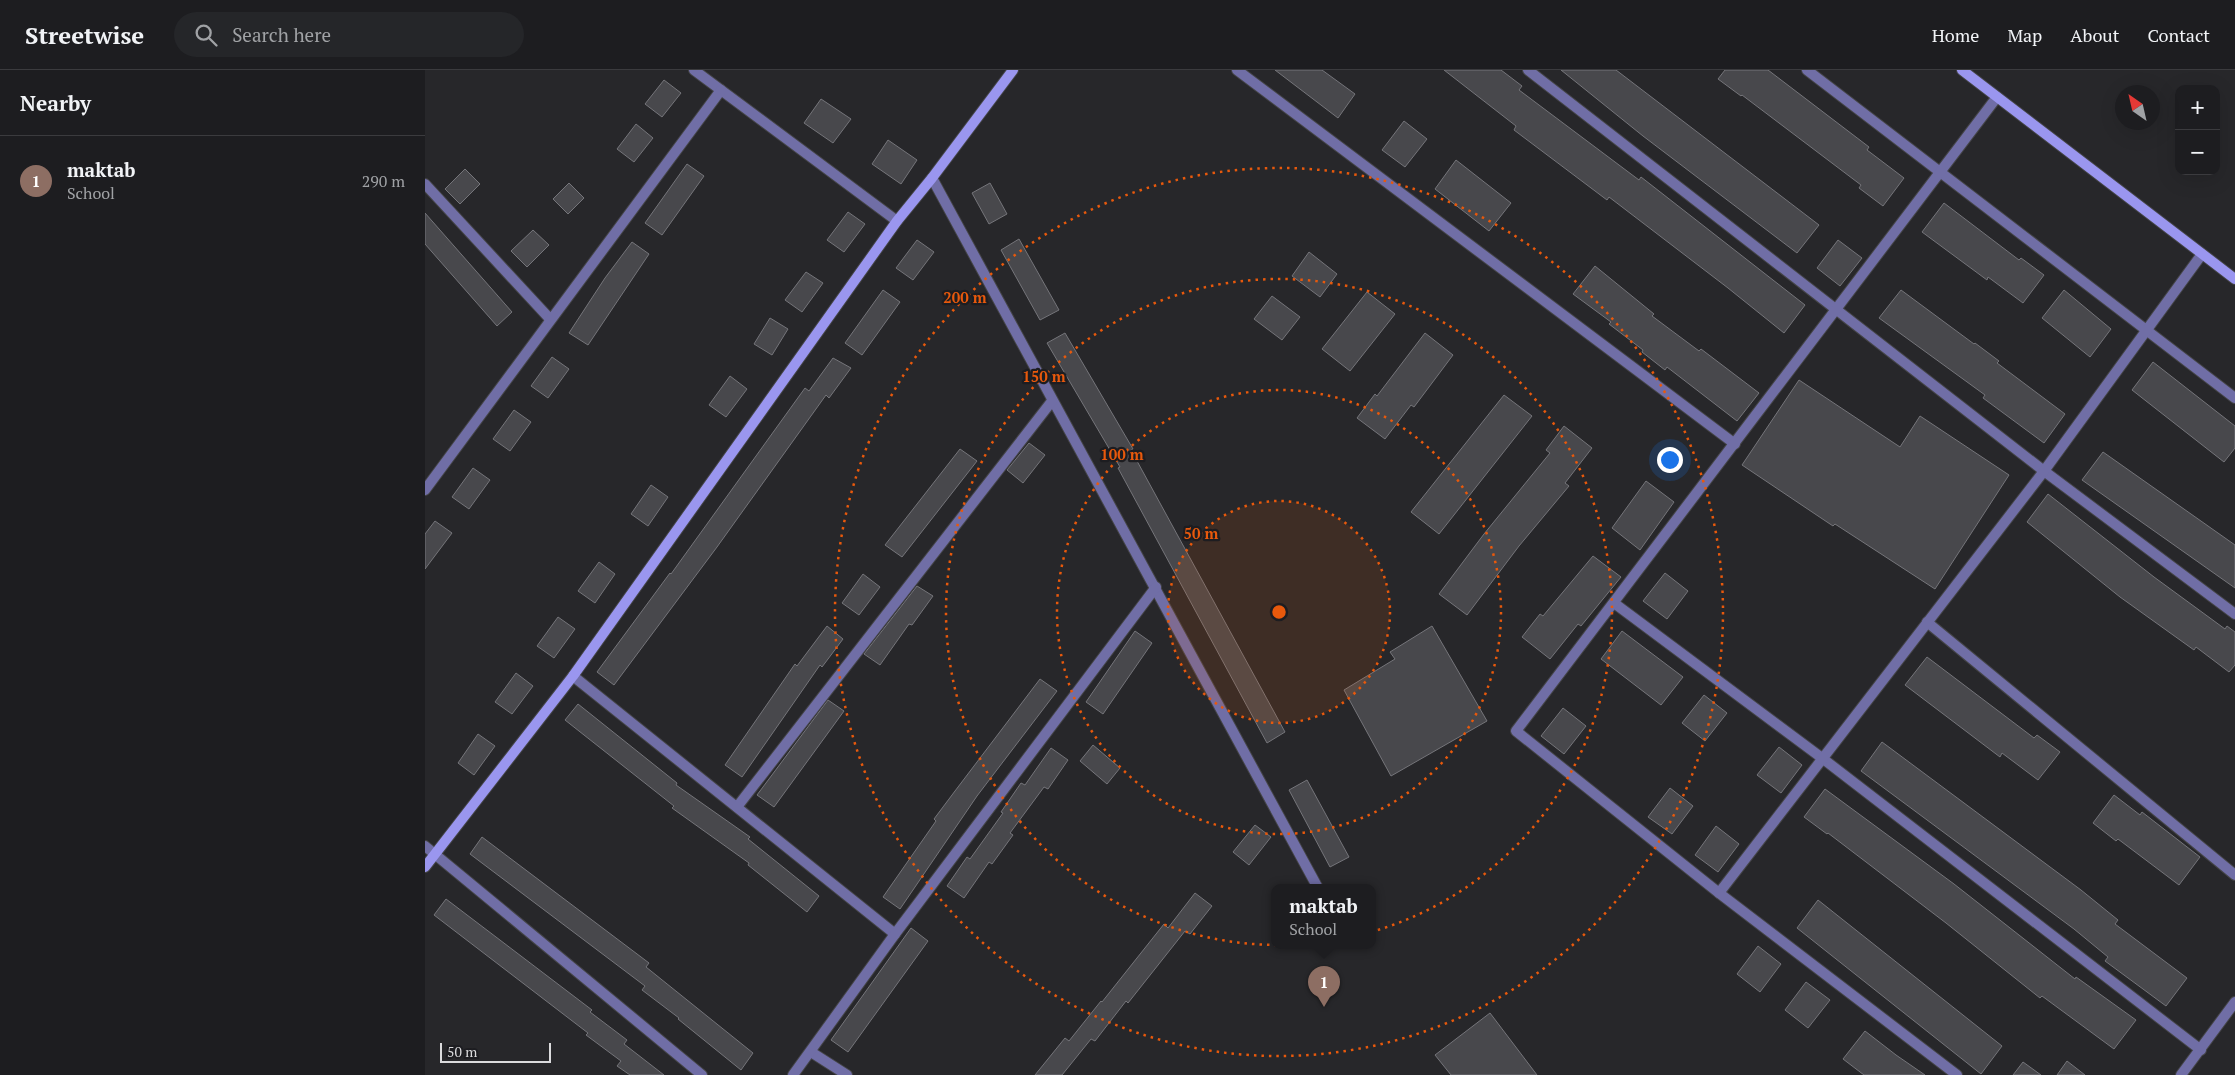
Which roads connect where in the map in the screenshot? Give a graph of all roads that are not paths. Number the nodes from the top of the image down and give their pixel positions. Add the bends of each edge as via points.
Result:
1 (694, 70) edge
2 (1013, 70) edge
3 (1237, 70) edge
4 (1528, 70) edge
5 (1807, 70) edge
6 (1962, 70) edge
7 (721, 90) junction
8 (1997, 96) junction
9 (1940, 173) junction
10 (933, 178) junction
11 (425, 184) edge
12 (897, 221) junction
13 (2203, 254) junction
14 (2235, 280) edge
15 (1835, 309) junction
16 (550, 319) junction
17 (2147, 331) junction
18 (2235, 398) edge
19 (1052, 401) junction
20 (1735, 444) junction
21 (2044, 471) junction
22 (425, 490) edge
23 (1156, 587) junction
24 (1614, 603) junction
25 (2235, 614) edge
26 (1927, 622) junction
27 (573, 676) junction
28 (1822, 758) junction
29 (737, 807) junction
30 (425, 846) edge
31 (434, 854) junction
32 (425, 867) edge
33 (2235, 875) edge
34 (1316, 884) edge
35 (1719, 893) junction
36 (895, 934) junction
37 (2235, 1002) edge
38 (2201, 1050) junction
39 (811, 1052) junction
40 (702, 1075) edge
41 (793, 1075) edge
42 (847, 1075) edge
43 (1957, 1075) edge
44 (2181, 1075) edge

1 - 7 street
2 - 10 street
3 - 20 street
4 - 15 street
5 - 9 street
6 - 8 street
7 - 12 street
7 - 16 street
8 - 9 street
8 - 13 street
9 - 15 street
9 - 17 street
10 - 12 street
10 - 19 street
11 - 16 street
12 - 27 street
13 - 14 street
13 - 17 street
15 - 20 street
15 - 21 street
16 - 22 street
17 - 18 street
17 - 21 street
19 - 23 street
19 - 29 street
20 - 24 street
21 - 25 street
21 - 26 street
23 - 34 street
23 - 36 street
24 - 28 street
24 - 35 street via 1516,731
26 - 28 street
26 - 33 street
27 - 29 street
27 - 31 street
28 - 35 street
28 - 38 street
29 - 36 street
30 - 31 street
31 - 32 street
31 - 40 street
35 - 43 street
36 - 39 street
37 - 38 street
38 - 44 street
39 - 41 street
39 - 42 street

